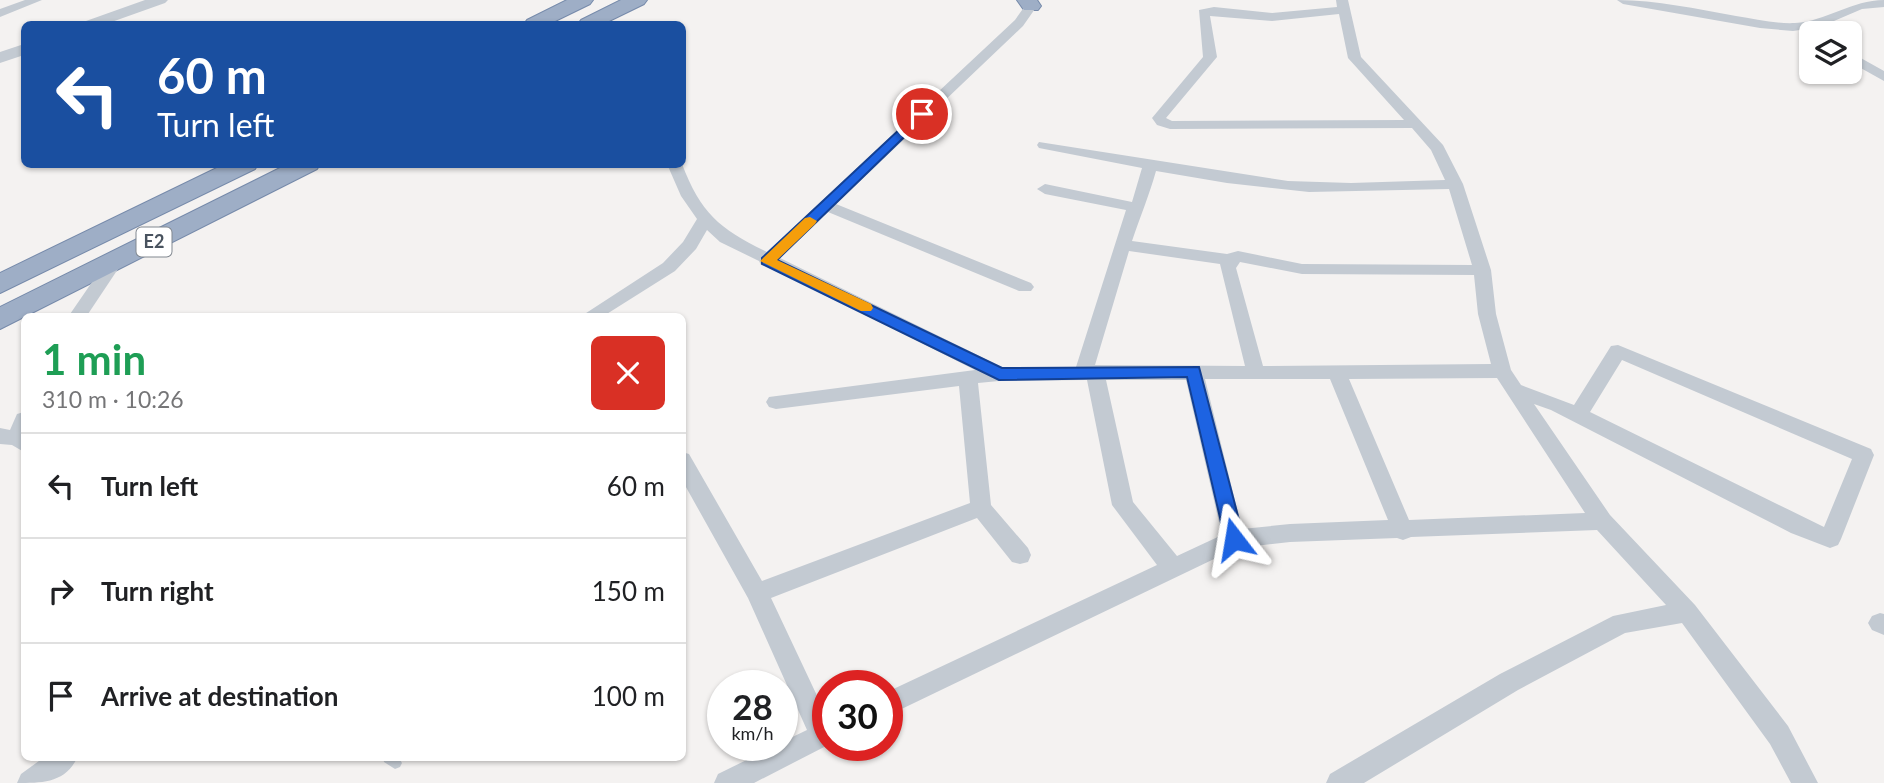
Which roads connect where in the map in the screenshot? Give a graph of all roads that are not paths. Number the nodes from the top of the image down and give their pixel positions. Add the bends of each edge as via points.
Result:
1 (36, 0) edge
2 (160, 0) edge
3 (583, 0) edge
4 (637, 0) edge
5 (1623, 0) edge
6 (1033, 2) edge
7 (1884, 3) edge
8 (1343, 5) edge
9 (0, 13) edge
10 (100, 21) edge
11 (540, 21) edge
12 (600, 21) edge
13 (1793, 27) junction
14 (1799, 30) edge
15 (21, 50) edge
16 (0, 58) edge
17 (1862, 58) edge
18 (1884, 59) edge
19 (1862, 64) edge
20 (1884, 77) edge
21 (1417, 124) junction
22 (1044, 145) dead end
23 (1150, 165) junction
24 (238, 168) edge
25 (300, 168) edge
26 (675, 168) edge
27 (1455, 184) junction
28 (1045, 189) dead end
29 (826, 206) junction
30 (1135, 207) junction
31 (705, 221) junction
32 (1121, 245) junction
33 (117, 260) junction
34 (1229, 260) junction
35 (767, 261) junction
36 (1482, 270) junction
37 (0, 284) edge
38 (1025, 287) dead end
39 (80, 313) edge
40 (595, 313) edge
41 (0, 318) edge
42 (1193, 371) junction
43 (1502, 371) junction
44 (1089, 372) junction
45 (1256, 373) junction
46 (1337, 373) junction
47 (999, 374) junction
48 (968, 377) junction
49 (1515, 390) junction
50 (776, 402) dead end
51 (1578, 415) junction
52 (686, 467) edge
53 (981, 508) junction
54 (1602, 521) junction
55 (1403, 531) junction
56 (1234, 539) junction
57 (1020, 555) dead end
58 (1173, 568) junction
59 (757, 593) junction
60 (1687, 612) junction
61 (903, 696) edge
62 (812, 707) edge
63 (812, 740) edge
64 (60, 761) edge
65 (30, 783) edge
66 (727, 783) edge
67 (1339, 783) edge
68 (1805, 783) edge

1 - 9 street
2 - 10 street
3 - 11 highway
4 - 12 highway
5 - 13 street
6 - 29 street via 1019,23
7 - 13 street
8 - 21 street via 1355,58
8 - 21 street via 1272,17 1203,13 1210,57 1159,117 1162,122 1300,127
13 - 14 street
15 - 16 street
17 - 18 street
19 - 20 street
21 - 27 street via 1438,148
22 - 23 street
23 - 27 street via 1289,186
23 - 30 street
24 - 37 highway, E2
25 - 33 highway, E2
26 - 31 street
27 - 36 street
28 - 30 street
29 - 35 street
29 - 38 street
30 - 32 street
31 - 35 street
31 - 40 street via 690,246 669,267
32 - 34 street
32 - 44 street
33 - 39 street
33 - 41 highway, E2
34 - 36 street via 1238,256 1302,269
34 - 45 street via 1227,268
35 - 47 street
36 - 43 street via 1487,314
42 - 44 street
42 - 45 street
42 - 56 street
43 - 46 street
43 - 49 street
44 - 47 street
44 - 58 street via 1123,505
45 - 46 street
46 - 55 street
47 - 48 street
48 - 50 street
48 - 53 street
49 - 51 street
49 - 54 street
51 - 51 street via 1830,539 1864,455 1618,351
52 - 59 street
53 - 57 street
53 - 59 street
54 - 55 street
54 - 60 street
55 - 56 street
56 - 58 street
58 - 61 street
59 - 62 street
60 - 67 street via 1621,622
60 - 68 street via 1779,735
63 - 66 street
64 - 65 street

